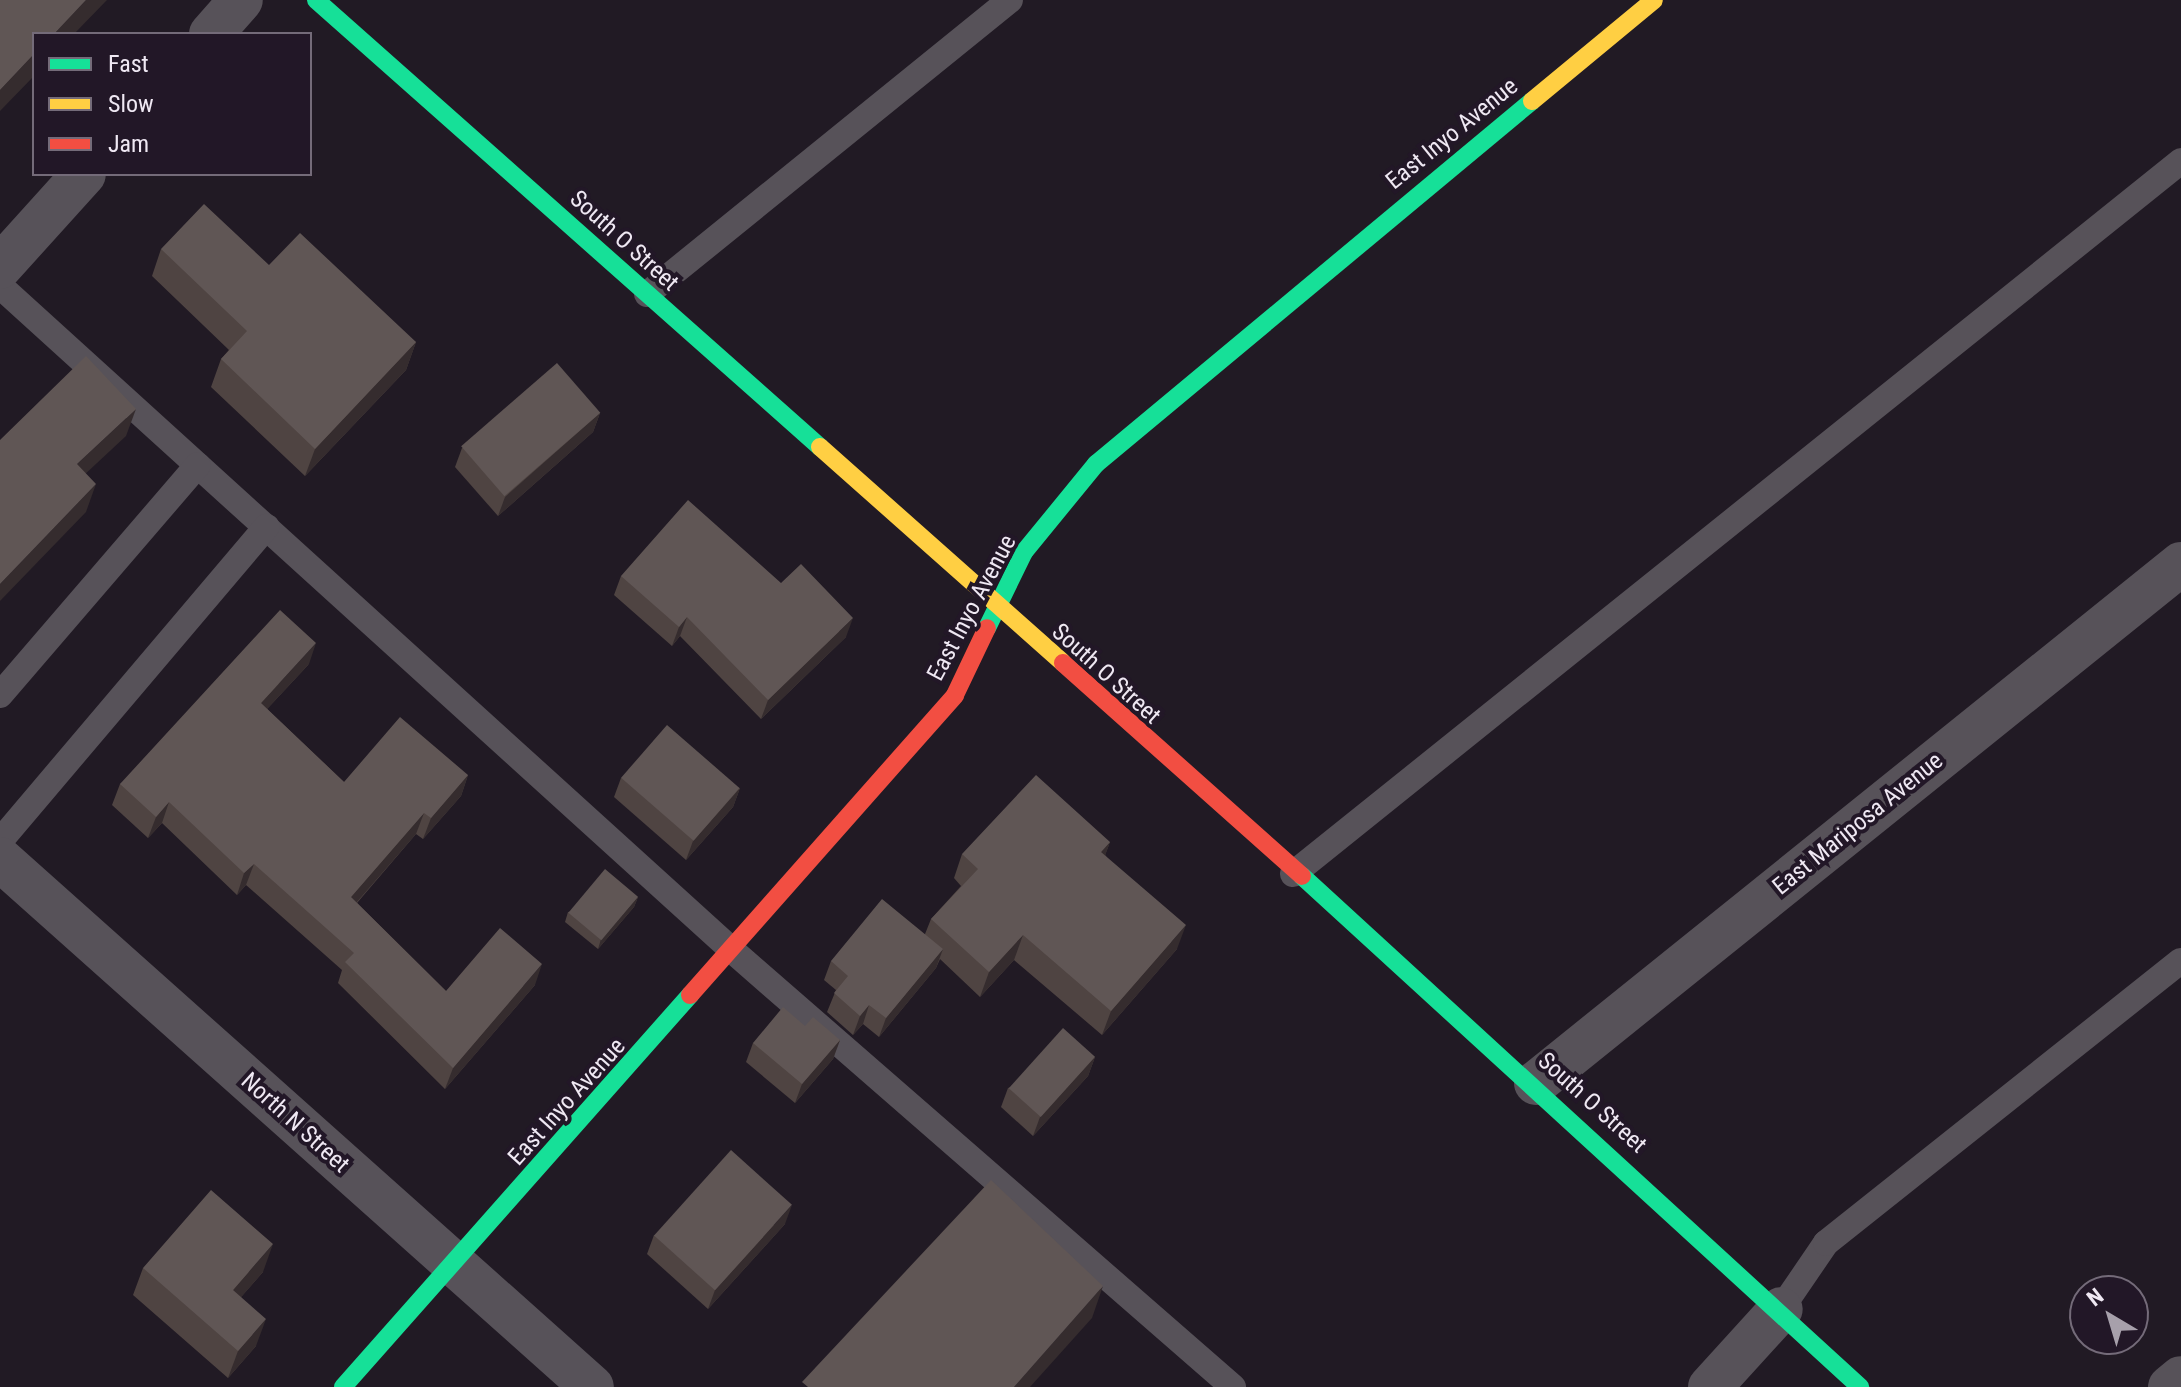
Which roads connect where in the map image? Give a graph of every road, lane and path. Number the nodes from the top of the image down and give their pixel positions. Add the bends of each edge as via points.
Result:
1 (241, 0) edge
2 (316, 0) edge
3 (1010, 0) edge
4 (1654, 0) edge
5 (213, 32) edge
6 (2181, 161) edge
7 (82, 176) edge
8 (0, 267) edge
9 (0, 286) edge
10 (647, 294) junction
11 (198, 465) junction
12 (266, 527) junction
13 (2181, 564) edge
14 (1000, 612) junction
15 (0, 695) edge
16 (0, 841) edge
17 (0, 859) edge
18 (1293, 874) junction
19 (734, 952) junction
20 (2181, 961) edge
21 (1536, 1083) junction
22 (453, 1265) junction
23 (1781, 1309) junction
24 (2181, 1378) edge
25 (343, 1387) edge
26 (592, 1387) edge
27 (1233, 1387) edge
28 (1710, 1387) edge
29 (1860, 1387) edge
30 (2170, 1387) edge

1 - 5 street
2 - 10 main road, South O Street
3 - 10 lane
4 - 14 main road, East Inyo Avenue via 1096,464 1024,552
6 - 18 lane
7 - 8 street
9 - 11 lane
10 - 14 main road, South O Street
11 - 12 lane
11 - 15 lane
12 - 16 lane
12 - 19 lane
13 - 21 street, East Mariposa Avenue
14 - 18 main road, South O Street
14 - 19 main road, East Inyo Avenue via 955,695
17 - 22 street, North N Street
18 - 21 main road, South O Street
19 - 22 main road, East Inyo Avenue
19 - 27 lane
20 - 23 lane via 1826,1243
21 - 23 main road, South O Street
22 - 25 main road, East Inyo Avenue
22 - 26 street, North N Street
23 - 28 street
23 - 29 main road, South O Street
24 - 30 street

